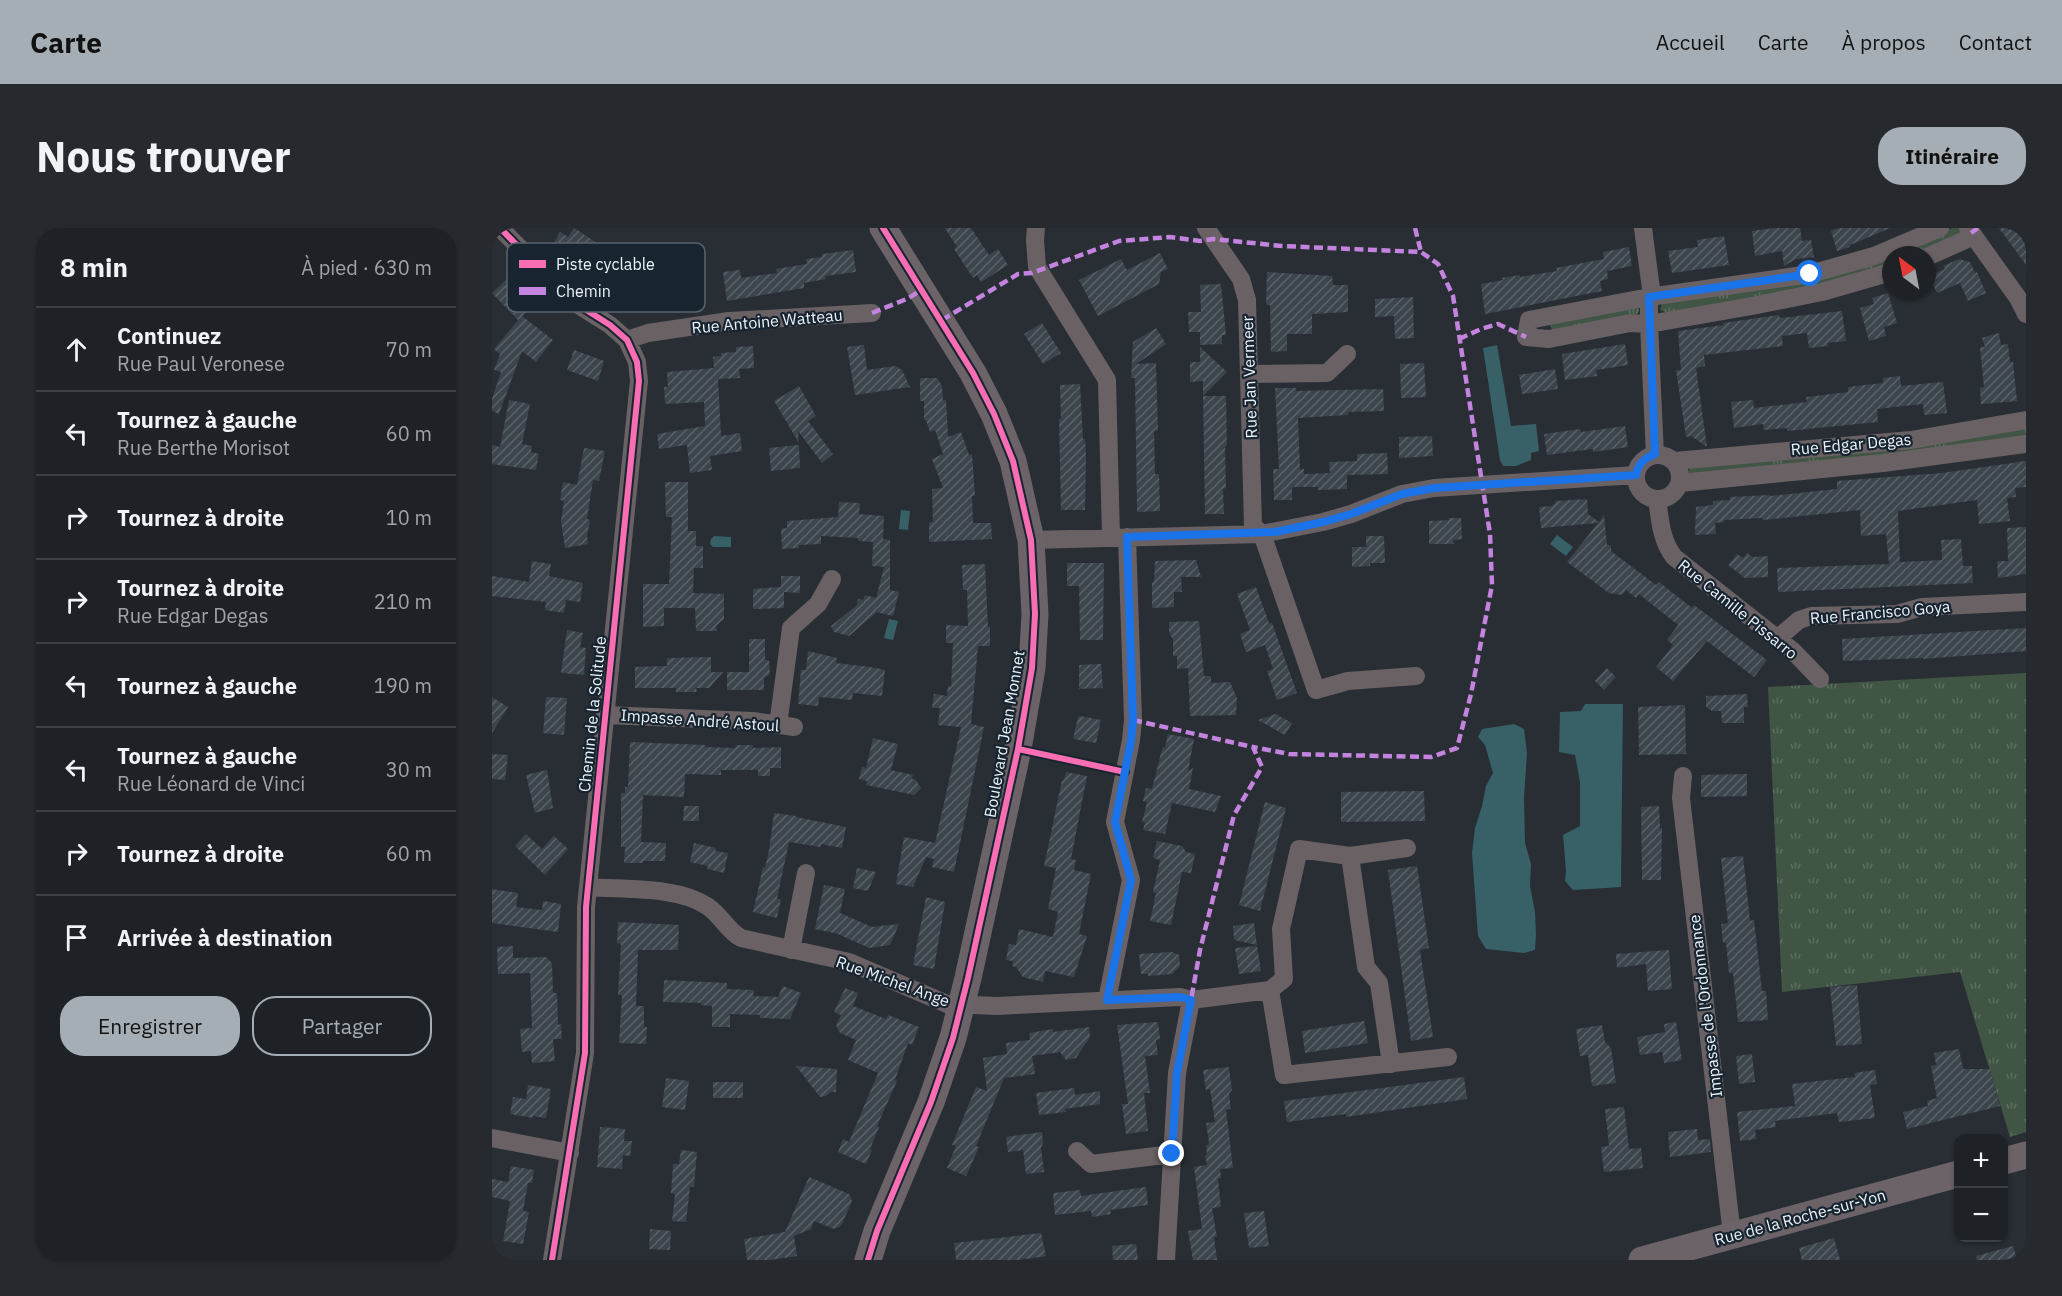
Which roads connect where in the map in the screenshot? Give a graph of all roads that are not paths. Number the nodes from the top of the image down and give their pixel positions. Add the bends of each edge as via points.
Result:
1 (498, 228) edge
2 (883, 228) edge
3 (1036, 228) edge
4 (1206, 228) edge
5 (1643, 228) edge
6 (1940, 228) edge
7 (1971, 232) edge
8 (492, 240) edge
9 (513, 243) edge
10 (1936, 252) edge
11 (1882, 275) edge
12 (1649, 297) junction
13 (589, 312) edge
14 (872, 313) dead end
15 (2026, 314) edge
16 (1649, 324) junction
17 (627, 340) junction
18 (1347, 354) dead end
19 (1249, 374) junction
20 (2026, 420) edge
21 (2026, 444) edge
22 (1655, 454) junction
23 (1675, 461) junction
24 (1636, 475) junction
25 (1680, 483) junction
26 (1657, 499) junction
27 (1262, 534) junction
28 (1119, 537) junction
29 (1031, 540) junction
30 (832, 579) dead end
31 (2026, 602) edge
32 (1777, 639) junction
33 (1416, 676) dead end
34 (1820, 679) dead end
35 (605, 715) junction
36 (1683, 776) dead end
37 (1407, 848) dead end
38 (1350, 856) junction
39 (806, 873) dead end
40 (588, 887) junction
41 (791, 950) junction
42 (1270, 990) junction
43 (1107, 1000) junction
44 (1191, 1000) junction
45 (961, 1005) junction
46 (1448, 1057) dead end
47 (1391, 1064) junction
48 (492, 1138) edge
49 (1077, 1151) dead end
50 (570, 1153) junction
51 (1172, 1154) junction
52 (2026, 1155) edge
53 (2008, 1160) edge
54 (1954, 1175) edge
55 (1732, 1235) junction
56 (552, 1260) edge
57 (868, 1260) edge
58 (1166, 1260) edge
59 (1642, 1260) edge

1 - 8 street
1 - 9 street, Chemin de la Solitude
2 - 29 main road, Boulevard Jean Monnet via 947,329 994,414 1012,461
3 - 28 street via 1037,267 1107,380
4 - 19 street, Rue Jan Vermeer via 1241,279 1247,300
5 - 12 street
6 - 12 street via 1874,256 1810,274
7 - 10 street
7 - 15 street
11 - 16 street via 1822,292
12 - 16 street
12 - 16 street via 1529,320 1526,337 1549,339 1630,323
13 - 17 street, Chemin de la Solitude
14 - 17 street, Rue Antoine Watteau via 729,321 648,333
16 - 22 street
17 - 35 street, Chemin de la Solitude via 637,362 639,381
18 - 19 street via 1327,373
19 - 27 street, Rue Jan Vermeer via 1253,526
20 - 23 street, Rue Edgar Degas via 1911,440
21 - 25 street, Rue Edgar Degas
22 - 23 street
22 - 24 street via 1641,462
23 - 25 street
24 - 26 street via 1644,494
24 - 27 street via 1434,488 1402,494 1323,522
25 - 26 street via 1671,495
26 - 32 street, Rue Camille Pissarro via 1663,537 1674,557
27 - 28 street
27 - 33 street, Rue Jan Vermeer via 1316,690 1348,681
28 - 29 street
28 - 43 street via 1133,720 1115,822 1131,880
29 - 45 main road, Boulevard Jean Monnet via 1035,614 1032,668 1016,760
30 - 35 street, Impasse André Astoul via 818,604 791,628 786,726
31 - 32 street, Rue Francisco Goya via 1922,607 1897,614 1811,616 1799,620
32 - 34 street, Rue Camille Pissarro
35 - 40 street, Chemin de la Solitude
36 - 55 street, Impasse de l'Ordonnance via 1681,798
37 - 38 street
38 - 42 street via 1299,849 1281,929 1284,979
38 - 47 street via 1366,967 1379,983
39 - 41 street
40 - 41 street, Rue Michel Ange via 674,893 691,898 708,906 731,933
40 - 50 street, Chemin de la Solitude via 585,1053
41 - 45 street, Rue Michel Ange via 849,962 947,1004
42 - 44 street, Rue Michel Ange
42 - 47 street via 1284,1075
43 - 44 street, Rue Michel Ange
43 - 45 street, Rue Michel Ange
44 - 51 street via 1177,1073
45 - 57 main road, Boulevard Jean Monnet via 931,1102
46 - 47 street
48 - 50 street
49 - 51 street via 1091,1164
50 - 56 street, Chemin de la Solitude
51 - 58 street
52 - 53 main road
54 - 55 main road, Rue de la Roche-sur-Yon
55 - 59 main road, Rue de la Roche-sur-Yon

